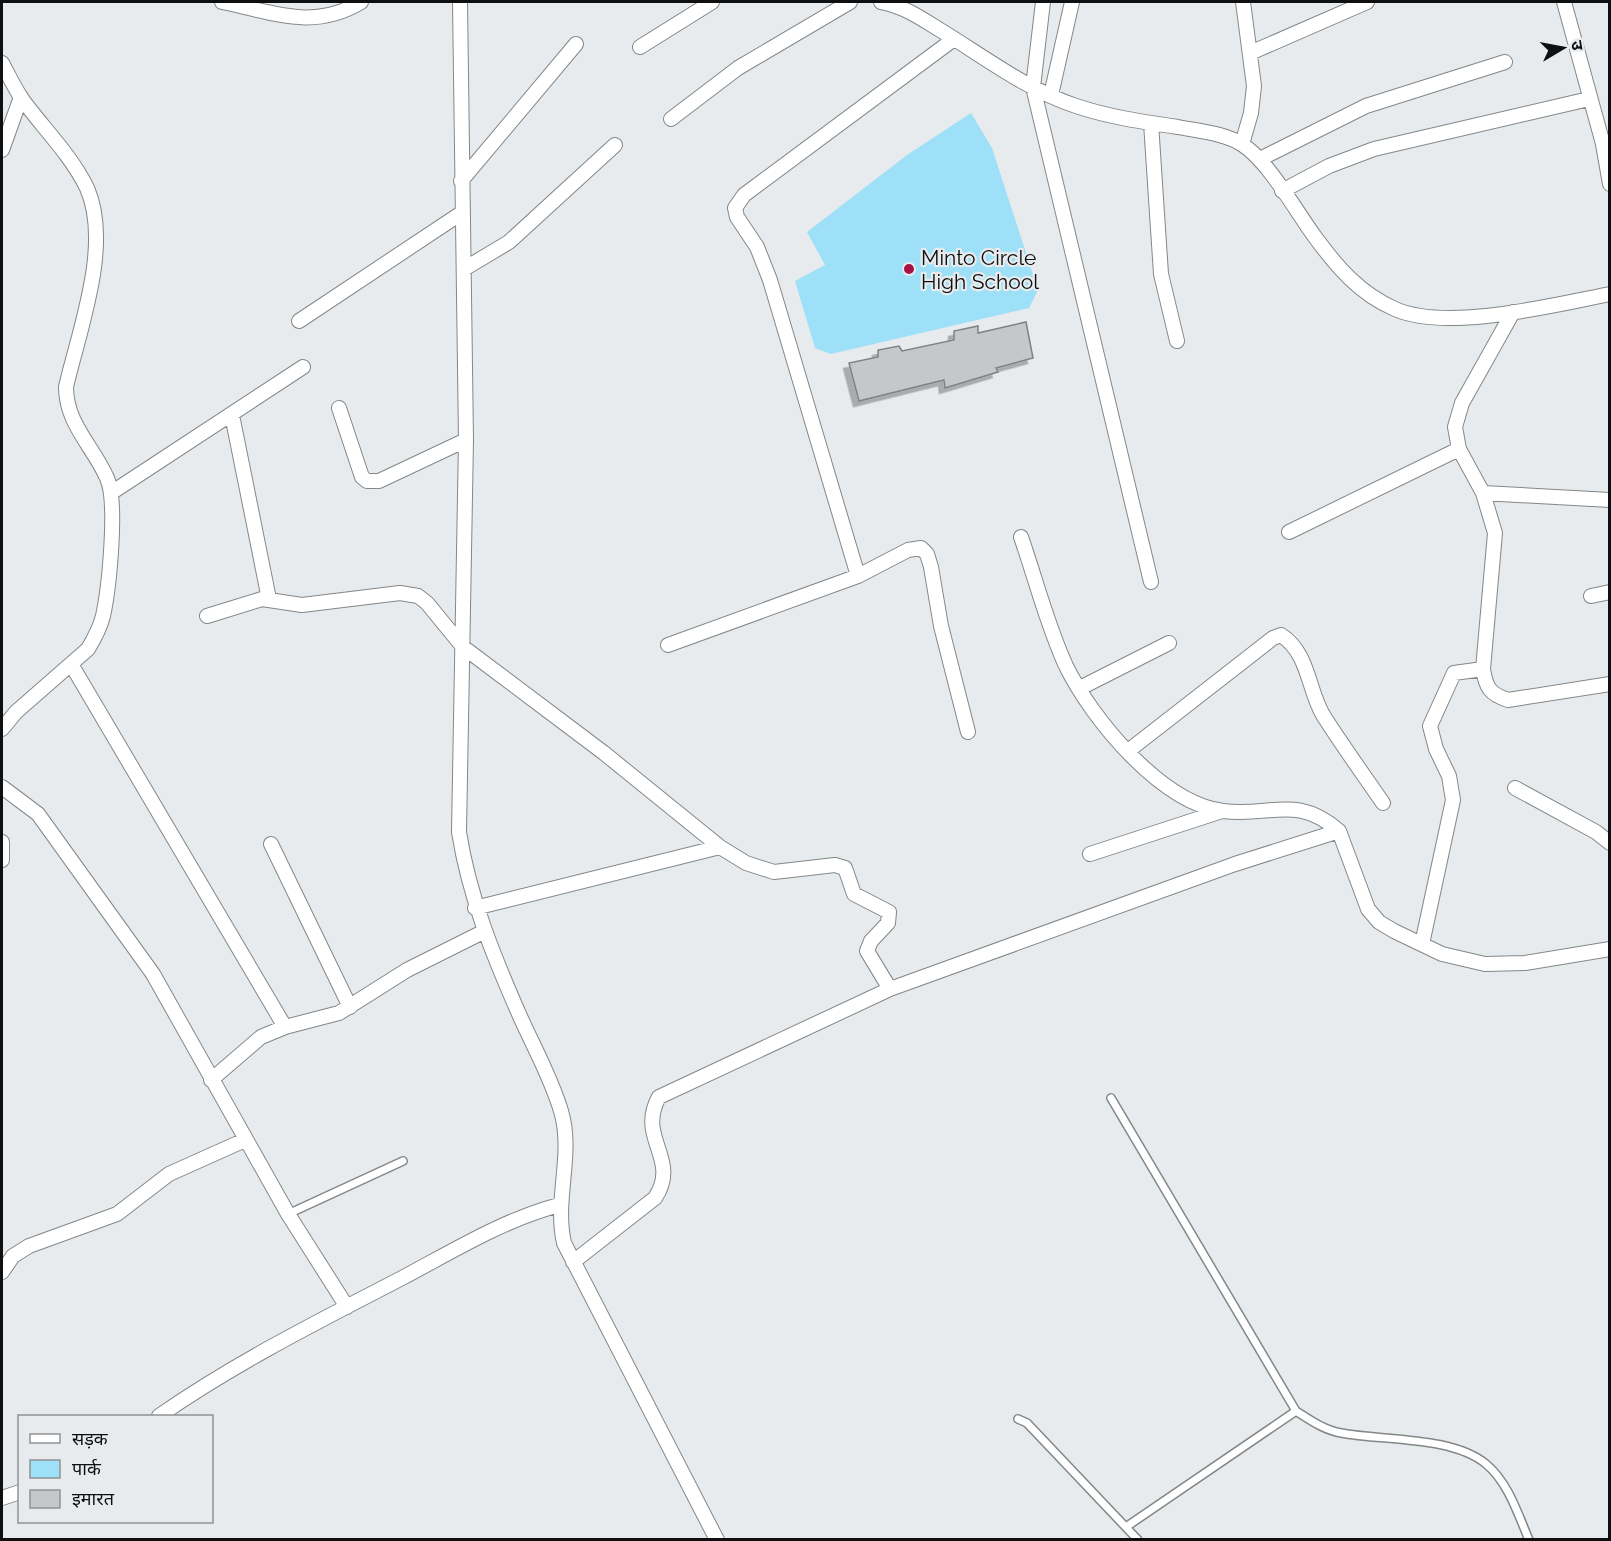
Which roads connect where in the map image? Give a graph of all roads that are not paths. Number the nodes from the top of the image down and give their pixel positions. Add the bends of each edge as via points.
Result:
1 (222, 2) edge
2 (361, 2) edge
3 (460, 2) edge
4 (712, 2) edge
5 (850, 2) edge
6 (881, 2) edge
7 (1043, 2) edge
8 (1072, 2) edge
9 (1243, 2) edge
10 (1367, 2) edge
11 (1564, 2) edge
12 (954, 39) junction
13 (576, 44) dead end
14 (640, 48) dead end
15 (1250, 53) junction
16 (1505, 62) dead end
17 (2, 63) edge
18 (1032, 87) junction
19 (1051, 95) junction
20 (21, 97) junction
21 (1589, 99) junction
22 (671, 119) dead end
23 (1151, 123) junction
24 (1606, 143) edge
25 (1242, 144) junction
26 (615, 145) dead end
27 (2, 150) edge
28 (1260, 159) junction
29 (461, 181) junction
30 (1610, 184) edge
31 (1282, 191) junction
32 (463, 212) junction
33 (464, 269) junction
34 (1610, 294) edge
35 (1513, 312) junction
36 (299, 321) dead end
37 (1178, 341) dead end
38 (303, 367) dead end
39 (339, 408) dead end
40 (232, 415) junction
41 (466, 440) junction
42 (1459, 449) junction
43 (111, 493) junction
44 (1483, 493) junction
45 (1610, 500) edge
46 (1289, 532) dead end
47 (1021, 537) dead end
48 (858, 576) junction
49 (1151, 582) dead end
50 (1610, 592) edge
51 (1591, 596) dead end
52 (269, 599) junction
53 (207, 615) dead end
54 (1169, 643) dead end
55 (668, 645) dead end
56 (464, 647) junction
57 (71, 664) junction
58 (1483, 669) junction
59 (1610, 684) edge
60 (1080, 688) junction
61 (2, 729) edge
62 (968, 732) dead end
63 (1128, 751) junction
64 (2, 787) edge
65 (1515, 788) dead end
66 (1383, 802) dead end
67 (1222, 811) junction
68 (1339, 831) junction
69 (2, 842) edge
70 (1610, 843) edge
71 (271, 844) dead end
72 (720, 847) junction
73 (1090, 854) dead end
74 (2, 860) edge
75 (475, 908) junction
76 (485, 931) junction
77 (1422, 944) junction
78 (1610, 949) edge
79 (890, 989) junction
80 (350, 1007) junction
81 (285, 1028) junction
82 (211, 1080) junction
83 (1110, 1098) dead end
84 (245, 1140) junction
85 (403, 1161) dead end
86 (559, 1205) junction
87 (288, 1214) junction
88 (573, 1262) junction
89 (2, 1272) edge
90 (347, 1306) junction
91 (1296, 1411) junction
92 (161, 1415) edge
93 (1018, 1419) dead end
94 (18, 1493) edge
95 (2, 1498) edge
96 (1126, 1527) junction
97 (717, 1539) edge
98 (1138, 1539) edge
99 (1529, 1539) edge

1 - 2 street via 321,19
3 - 29 street
4 - 14 street
5 - 22 street via 738,68
6 - 12 street via 901,7
7 - 18 street
8 - 19 street
9 - 15 street
10 - 15 street
11 - 21 street
12 - 18 street
12 - 48 street via 744,195 735,208 770,279
13 - 29 street
15 - 25 street via 1253,100
16 - 28 street via 1366,106
17 - 20 street
18 - 19 street
18 - 49 street
19 - 23 street via 1106,115
20 - 27 street
20 - 43 street via 72,164 87,190 94,218 93,269 66,387 66,403 72,421 107,478
21 - 24 street
21 - 31 street via 1374,149 1329,166
23 - 25 street via 1209,132
23 - 37 street via 1161,274
24 - 30 street
25 - 28 street
26 - 33 street via 509,242
28 - 31 street
29 - 32 street
31 - 35 street via 1345,274 1358,287 1396,310 1461,317
32 - 33 street
32 - 36 street
33 - 41 street
34 - 35 street
35 - 42 street via 1460,409 1455,427
38 - 40 street
39 - 41 street via 362,477 367,481 379,481
40 - 43 street
40 - 52 street
41 - 56 street
42 - 44 street
42 - 46 street
43 - 57 street via 103,616 88,649
44 - 45 street
44 - 58 street via 1495,533 1495,554
47 - 60 street via 1058,648
48 - 55 street
48 - 62 street via 908,550 921,548 927,554
50 - 51 street
52 - 53 street
52 - 56 street via 302,605 409,593 427,603
54 - 60 street
56 - 72 street
56 - 75 street via 459,832
57 - 61 street
57 - 81 street
58 - 59 street via 1486,686 1493,695 1508,700
58 - 77 street via 1454,673 1431,720 1431,736 1449,776 1453,800
60 - 63 street
63 - 66 street via 1281,635 1305,667 1323,715
63 - 67 street via 1174,791
64 - 82 street via 38,814 153,974
65 - 70 street
67 - 68 street via 1296,808 1326,820
67 - 73 street
68 - 77 street via 1368,909 1394,931
68 - 79 street via 1234,864
69 - 74 street
71 - 80 street
72 - 75 street
72 - 79 street via 760,869 790,871 835,865 845,868 854,894 889,912 888,923 867,951
75 - 76 street
76 - 80 street via 407,970
76 - 86 street via 562,1113 564,1156
77 - 78 street via 1460,960 1485,964 1525,963
79 - 88 street via 659,1097 651,1111 652,1129 665,1171 663,1187 656,1198
80 - 81 street via 326,1018
81 - 82 street via 249,1046
82 - 84 street
83 - 91 lane
84 - 87 street
84 - 89 street via 169,1174 117,1214 29,1246 13,1256
85 - 87 lane
86 - 88 street via 564,1243
86 - 90 street via 510,1221
87 - 90 street
88 - 97 street
90 - 92 street
91 - 96 lane
91 - 99 lane via 1338,1433 1427,1443 1471,1454 1488,1465 1501,1482
93 - 96 lane via 1027,1423
94 - 95 street
96 - 98 lane

